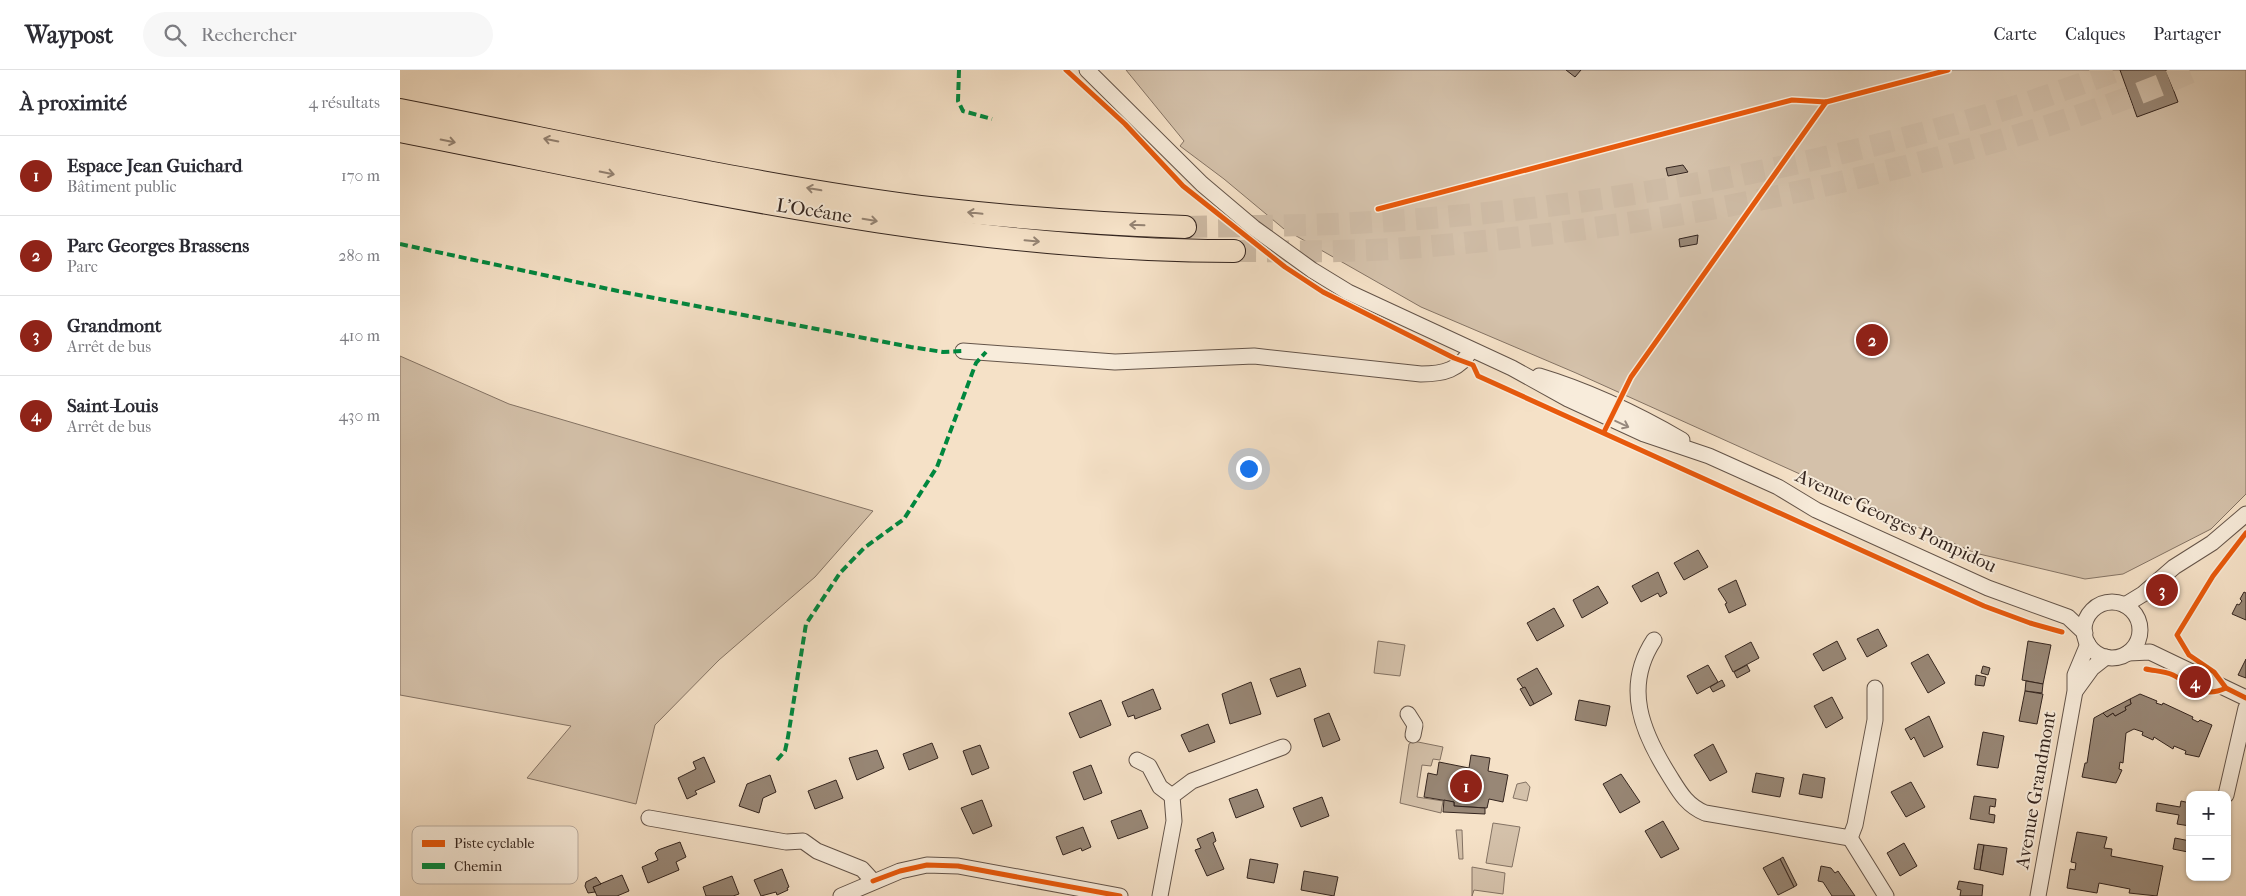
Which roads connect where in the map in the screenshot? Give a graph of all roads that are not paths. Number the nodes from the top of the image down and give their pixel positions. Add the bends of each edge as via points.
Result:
1 (1087, 70) edge
2 (400, 110) edge
3 (400, 131) edge
4 (1185, 227) tunnel mouth
5 (1234, 251) tunnel mouth
6 (1470, 350) junction
7 (963, 351) dead end
8 (2246, 514) edge
9 (2142, 594) junction
10 (2125, 605) junction
11 (2092, 612) junction
12 (2068, 617) junction
13 (2137, 617) junction
14 (2140, 634) junction
15 (2087, 638) junction
16 (1654, 640) dead end
17 (2128, 652) junction
18 (2150, 652) junction
19 (2106, 657) junction
20 (1875, 688) dead end
21 (2075, 691) junction
22 (2246, 698) edge
23 (2246, 708) edge
24 (1408, 714) dead end
25 (1413, 735) dead end
26 (1283, 747) dead end
27 (1137, 760) dead end
28 (2227, 791) edge
29 (1172, 796) junction
30 (649, 818) dead end
31 (1850, 838) junction
32 (873, 881) junction
33 (841, 896) edge
34 (1120, 896) edge
35 (1160, 896) edge
36 (1886, 896) edge
37 (2038, 896) edge

1 - 6 street, Avenue Georges Pompidou via 1202,184 1254,228 1348,292
4 -> 2 highway, L’Océane via 1083,223 904,204 699,169
3 -> 5 highway, L’Océane via 691,189 877,221 1078,245
6 - 7 street via 1458,366 1439,374 1254,356 1115,362
6 - 12 street, Avenue Georges Pompidou via 1512,368 1575,387 1651,422 1709,456 1778,487 1816,510 1988,588
8 - 9 street
9 - 10 street
9 - 13 street
10 - 11 street via 2107,603
10 - 13 street
11 - 12 street
11 - 15 street via 2086,620
12 - 15 street, Avenue Georges Pompidou
13 - 14 street
14 - 17 street
14 - 18 street
15 - 19 street, Avenue Georges Pompidou via 2097,653
15 - 21 street, Avenue Grandmont via 2075,675
16 - 31 street via 1640,674 1641,720 1650,744 1687,801 1705,813
17 - 18 street
17 - 19 street
18 - 22 street
19 - 21 street, Avenue Grandmont via 2088,672
20 - 31 street via 1875,720
21 - 37 street, Avenue Grandmont
23 - 28 street
24 - 25 street via 1415,725
26 - 29 street via 1192,781
27 - 29 street via 1149,766 1160,787
29 - 35 street via 1174,821
30 - 32 street via 786,842 803,842 862,869
31 - 36 street
32 - 33 street
32 - 34 street via 927,865 958,866

